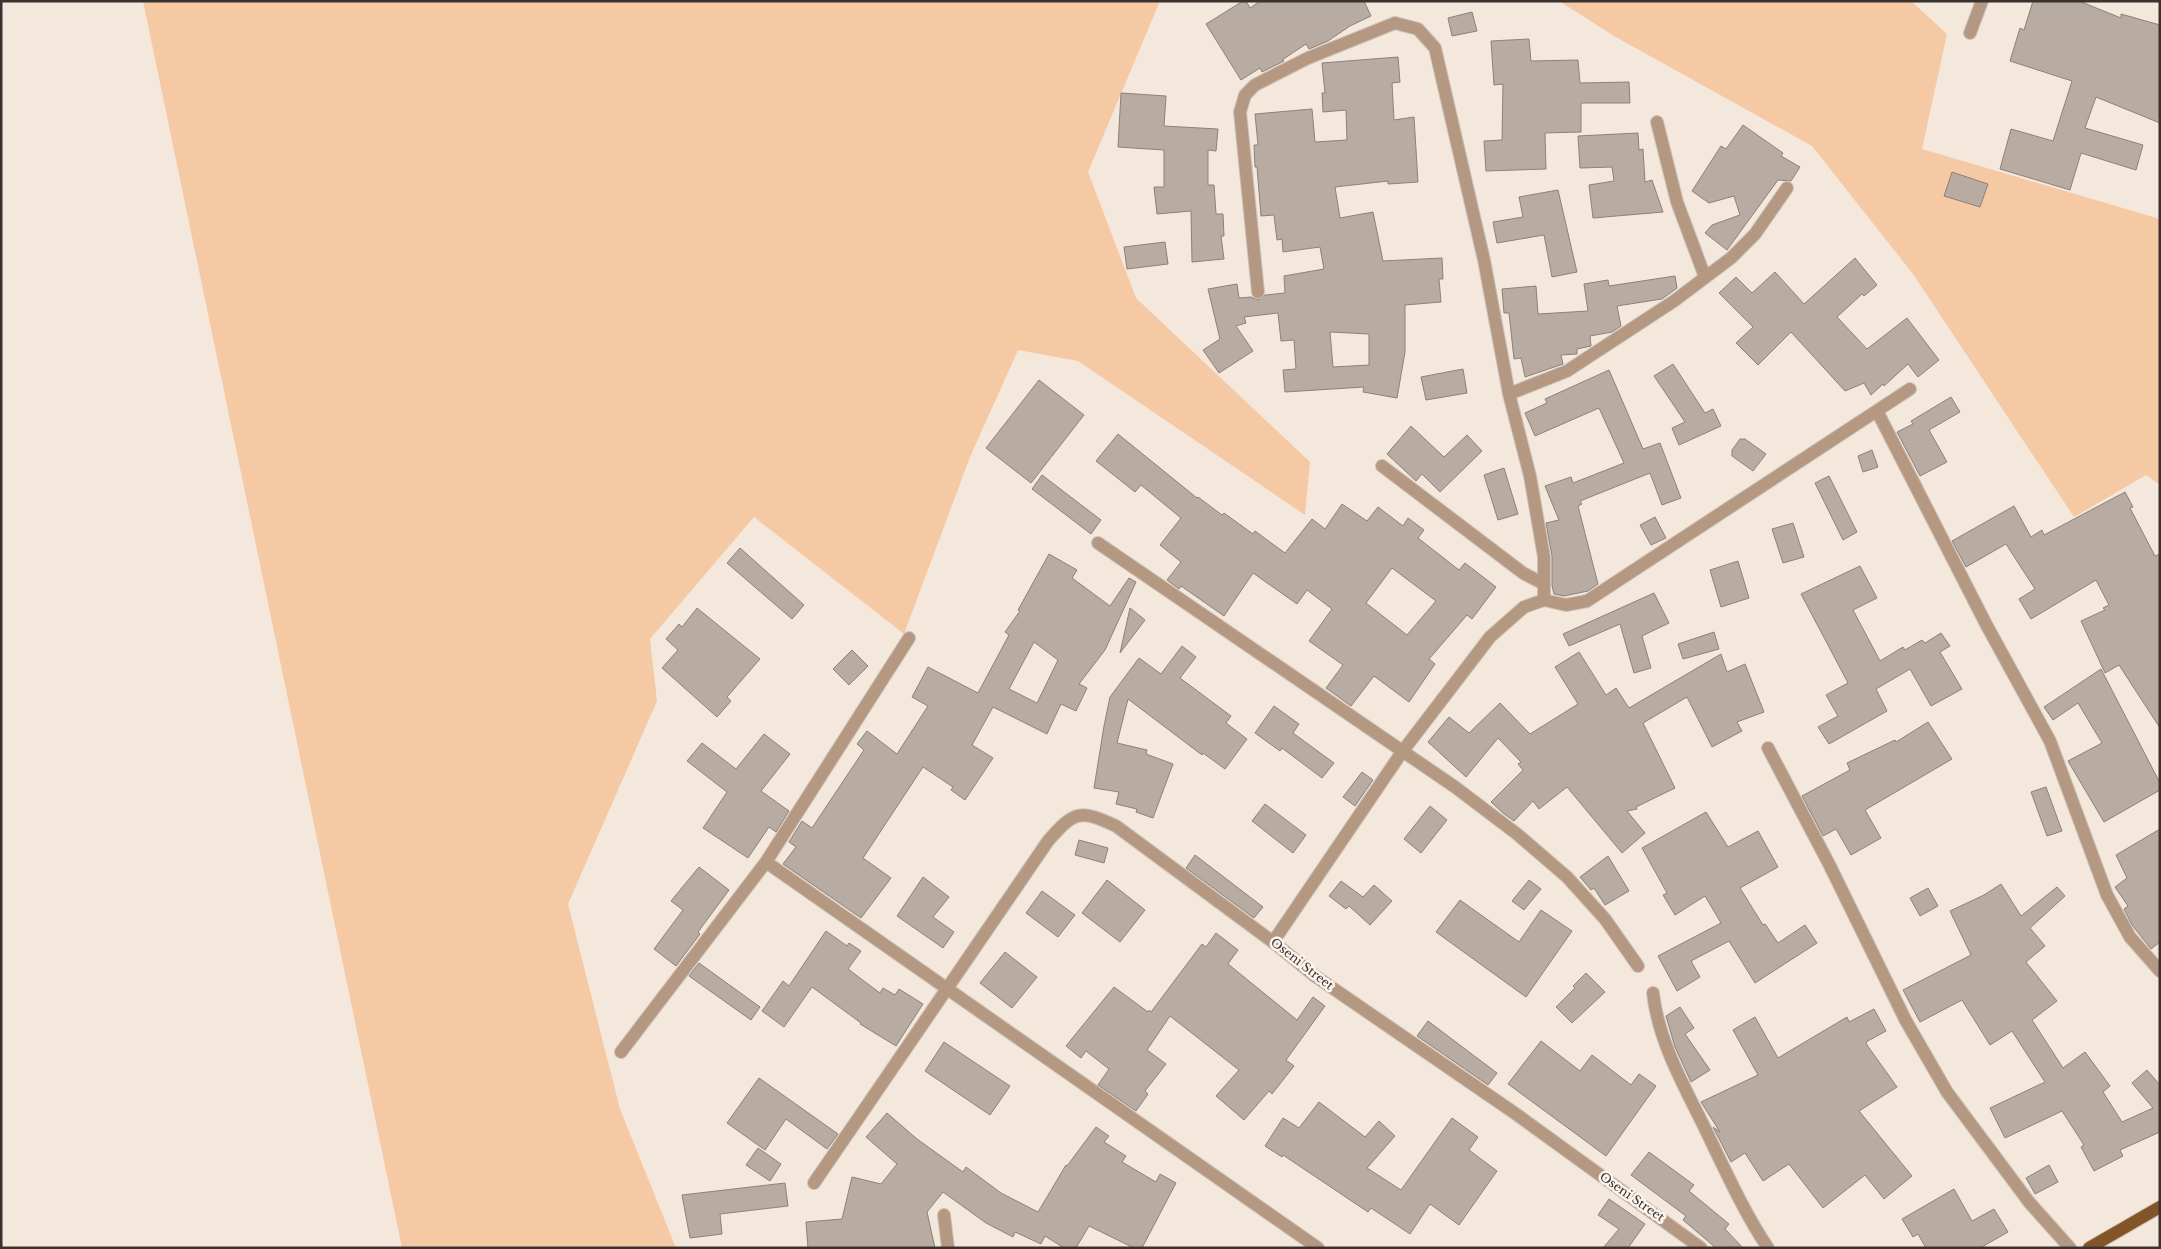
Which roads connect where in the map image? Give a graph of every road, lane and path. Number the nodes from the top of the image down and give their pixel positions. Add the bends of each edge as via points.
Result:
1 (1982, 1) edge
2 (1970, 33) dead end
3 (1656, 122) dead end
4 (1787, 188) dead end
5 (1705, 277) junction
6 (1258, 292) dead end
7 (1910, 389) dead end
8 (1509, 394) junction
9 (1876, 411) junction
10 (1382, 466) dead end
11 (1098, 543) dead end
12 (1544, 584) junction
13 (1544, 600) junction
14 (909, 638) dead end
15 (1768, 748) dead end
16 (1402, 752) junction
17 (766, 862) junction
18 (1273, 942) junction
19 (1638, 966) dead end
20 (2160, 971) edge
21 (947, 988) junction
22 (1653, 993) dead end
23 (621, 1052) dead end
24 (814, 1183) dead end
25 (2160, 1207) edge
26 (944, 1215) dead end
27 (948, 1248) edge
28 (1318, 1248) edge
29 (1701, 1248) edge
30 (1768, 1248) edge
31 (2070, 1248) edge
32 (2090, 1248) edge

1 - 2 street
3 - 5 street via 1677,202
4 - 5 street via 1755,234 1732,258
5 - 8 street via 1568,371
6 - 8 street via 1240,112 1245,95 1255,85 1308,58 1395,24 1418,29 1435,48 1484,260
7 - 9 street
8 - 12 street via 1530,476 1544,557
9 - 13 street via 1587,601 1566,605
9 - 20 street via 2050,741 2107,895 2130,938
10 - 12 street via 1522,573
11 - 16 street
12 - 13 street
13 - 16 street via 1524,607 1490,636
14 - 17 street
15 - 31 street via 1906,1021 1947,1092 2029,1202
16 - 18 street
16 - 19 street via 1455,787 1568,877 1605,919
17 - 21 street
17 - 23 street
18 - 21 street, Oseni Street via 1116,826 1091,814 1066,821 1048,841
18 - 29 street, Oseni Street via 1315,976 1516,1114
21 - 24 street, Oseni Street
21 - 28 street
22 - 30 street via 1656,1019 1668,1052 1746,1211
25 - 32 main road
26 - 27 street

